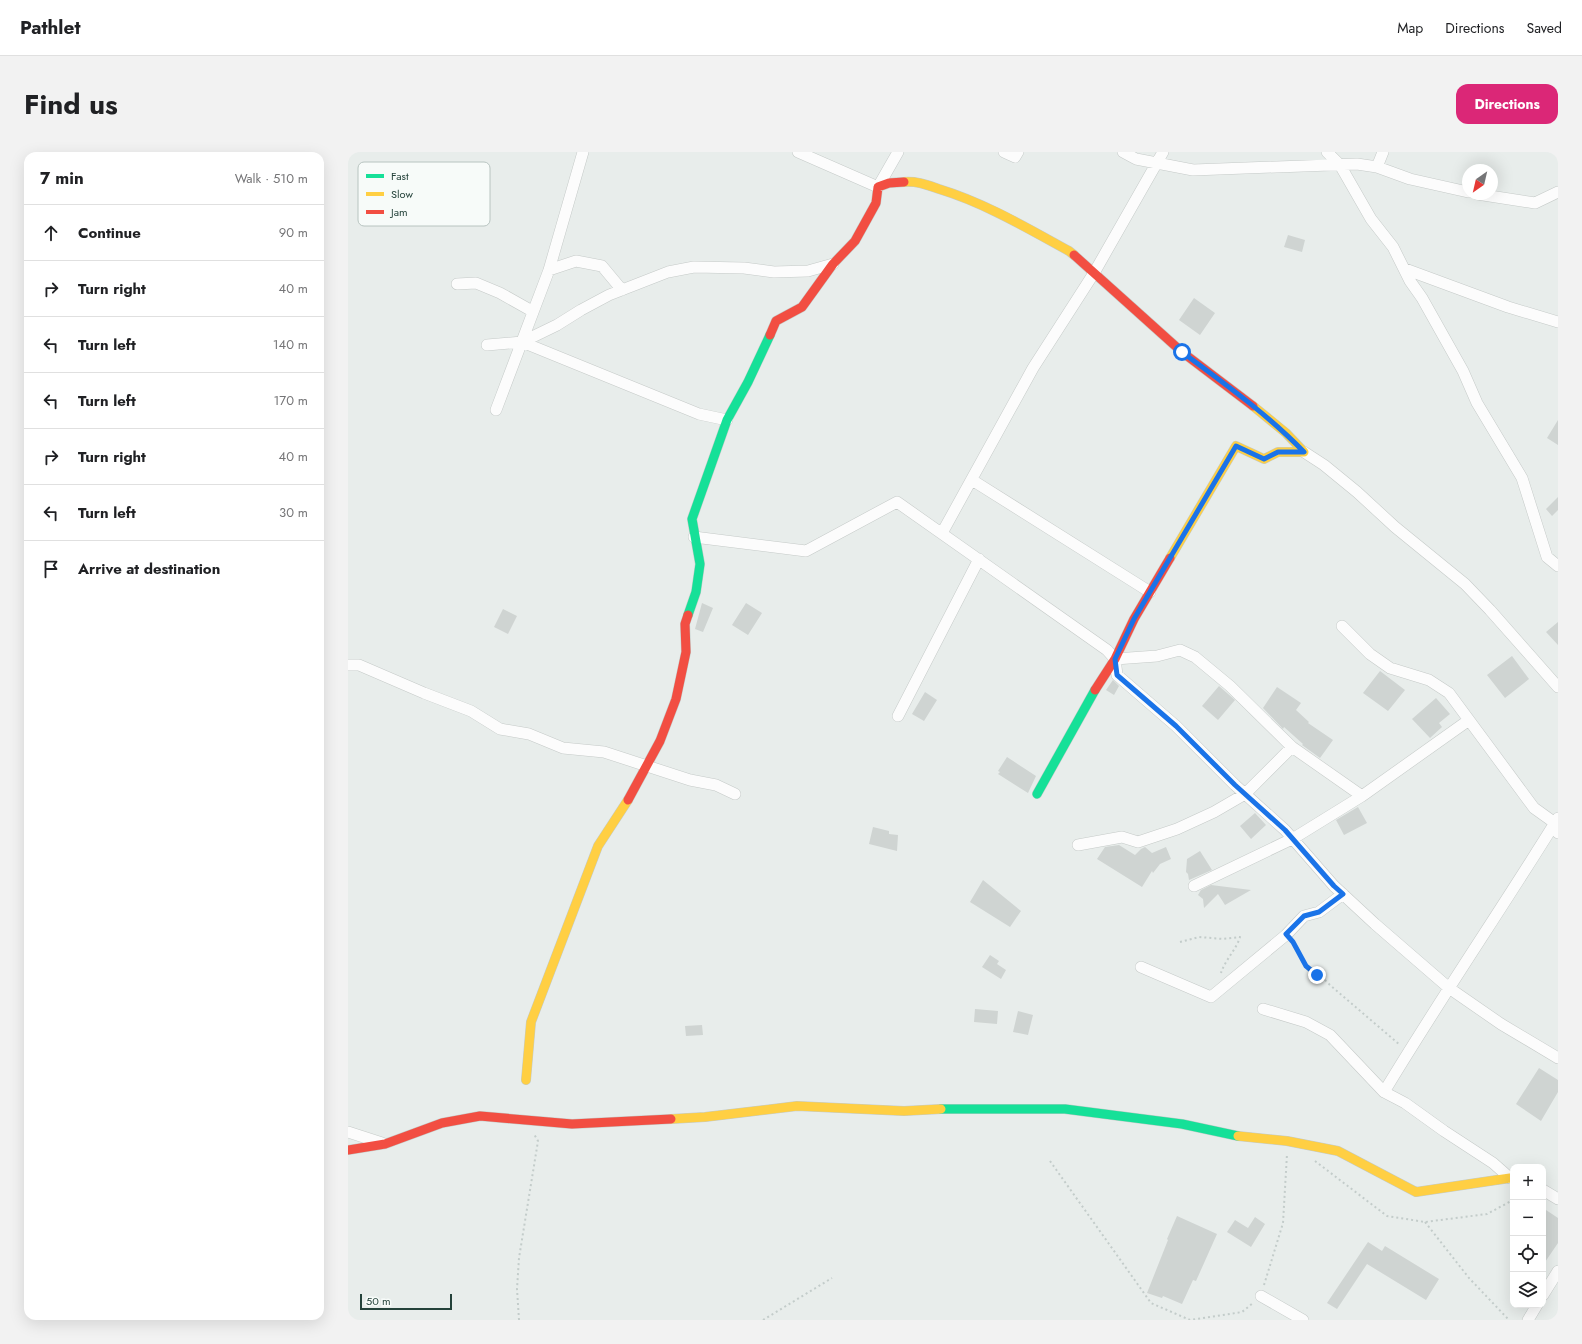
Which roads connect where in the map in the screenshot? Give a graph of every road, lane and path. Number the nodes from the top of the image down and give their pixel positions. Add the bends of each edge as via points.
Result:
1 (584, 152) edge
2 (798, 152) edge
3 (898, 152) edge
4 (1004, 152) edge
5 (1018, 152) edge
6 (1123, 152) edge
7 (1163, 152) edge
8 (1327, 152) edge
9 (1383, 152) edge
10 (1340, 165) junction
11 (1377, 167) junction
12 (878, 187) junction
13 (1462, 191) edge
14 (1558, 192) edge
15 (1498, 198) edge
16 (833, 264) junction
17 (1405, 269) junction
18 (549, 270) junction
19 (1094, 273) junction
20 (457, 284) dead end
21 (622, 290) junction
22 (532, 311) junction
23 (1558, 322) edge
24 (522, 342) junction
25 (486, 346) dead end
26 (496, 410) dead end
27 (727, 420) junction
28 (1304, 452) junction
29 (972, 480) junction
30 (942, 533) junction
31 (694, 537) junction
32 (979, 559) junction
33 (1558, 566) edge
34 (1150, 592) junction
35 (1342, 626) dead end
36 (1115, 659) junction
37 (348, 665) edge
38 (1558, 686) edge
39 (898, 716) dead end
40 (1469, 720) junction
41 (1292, 747) junction
42 (647, 766) junction
43 (735, 794) dead end
44 (1037, 794) dead end
45 (1245, 794) junction
46 (1362, 796) junction
47 (1557, 825) edge
48 (1294, 838) junction
49 (1078, 845) dead end
50 (1194, 886) dead end
51 (1343, 894) junction
52 (1286, 934) junction
53 (1180, 942) dead end
54 (1141, 967) dead end
55 (1221, 974) dead end
56 (1449, 988) junction
57 (1263, 1009) dead end
58 (1408, 1052) junction
59 (1558, 1058) edge
60 (526, 1080) dead end
61 (1384, 1092) junction
62 (525, 1119) junction
63 (348, 1132) edge
64 (1287, 1141) junction
65 (385, 1144) junction
66 (348, 1150) edge
67 (1050, 1161) dead end
68 (1510, 1178) edge
69 (1510, 1179) edge
70 (1546, 1192) edge
71 (1558, 1199) edge
72 (1424, 1222) dead end
73 (1558, 1271) edge
74 (832, 1278) dead end
75 (1546, 1290) edge
76 (1261, 1296) junction
77 (1535, 1308) edge
78 (519, 1320) edge
79 (763, 1320) edge
80 (1303, 1320) edge
81 (1509, 1320) edge
82 (1528, 1320) edge

1 - 18 street
2 - 12 street
3 - 12 street
4 - 5 street via 1015,157
6 - 10 street via 1136,160 1193,170
7 - 19 street
8 - 10 street
9 - 11 street
10 - 11 street
10 - 17 street
11 - 13 street via 1410,179
12 - 16 street via 876,203 855,241
12 - 19 street via 889,183 914,181 963,196 1069,251
14 - 15 street via 1535,204
16 - 21 street via 808,271 774,272 744,268 694,267 668,272
16 - 27 street via 802,307 776,321
17 - 23 street via 1508,307
17 - 33 street via 1463,370 1477,403 1522,478 1547,557
18 - 21 street via 576,261 602,266
18 - 22 street
19 - 28 street via 1182,352 1286,433
19 - 29 street via 1033,368
20 - 22 street via 476,283
21 - 24 street
22 - 24 street
24 - 25 street
24 - 26 street
24 - 27 street via 699,414
27 - 31 street via 692,519
28 - 34 street via 1278,452 1264,459 1236,446
28 - 38 street via 1357,492 1395,527 1465,584
29 - 30 street
29 - 34 street
30 - 31 street via 897,502 806,551
30 - 32 street
31 - 42 street via 700,564 696,592 685,624 686,652 676,699
32 - 36 street via 1108,650
32 - 39 street
34 - 36 street
35 - 40 street via 1370,654 1390,668 1429,680 1448,693
36 - 41 street via 1157,656 1180,650 1195,657 1230,686
36 - 44 street via 1086,704
36 - 45 street via 1117,675 1176,726
37 - 42 street via 359,665 471,711 500,729 529,734 563,748 604,752
40 - 46 street
40 - 47 street via 1534,808
41 - 45 street
41 - 46 street
42 - 43 street via 690,780 716,785
42 - 60 street via 598,846 531,1022
45 - 48 street
45 - 49 street via 1177,829 1138,842 1122,837
46 - 48 street
47 - 56 street
48 - 50 street
48 - 51 street via 1300,848
51 - 52 street via 1319,912 1304,916
51 - 56 street
52 - 54 street via 1211,997
52 - 58 path via 1306,966
53 - 55 path via 1199,937 1240,937
56 - 58 street
56 - 59 street via 1501,1024
57 - 61 street via 1306,1022 1330,1035
58 - 61 street
61 - 68 street via 1405,1103 1493,1163
62 - 64 street via 572,1124 705,1117 797,1106 904,1111 951,1108 1065,1109 1182,1124 1234,1136
62 - 65 street via 480,1116 442,1123
62 - 78 path via 538,1142 519,1258
63 - 65 street
64 - 69 street via 1338,1151 1416,1192
64 - 76 path via 1283,1223
65 - 66 street
67 - 76 path via 1151,1303 1190,1320 1242,1312
70 - 71 street
72 - 81 path via 1469,1278
73 - 75 street
74 - 79 path
76 - 80 street
77 - 82 street

